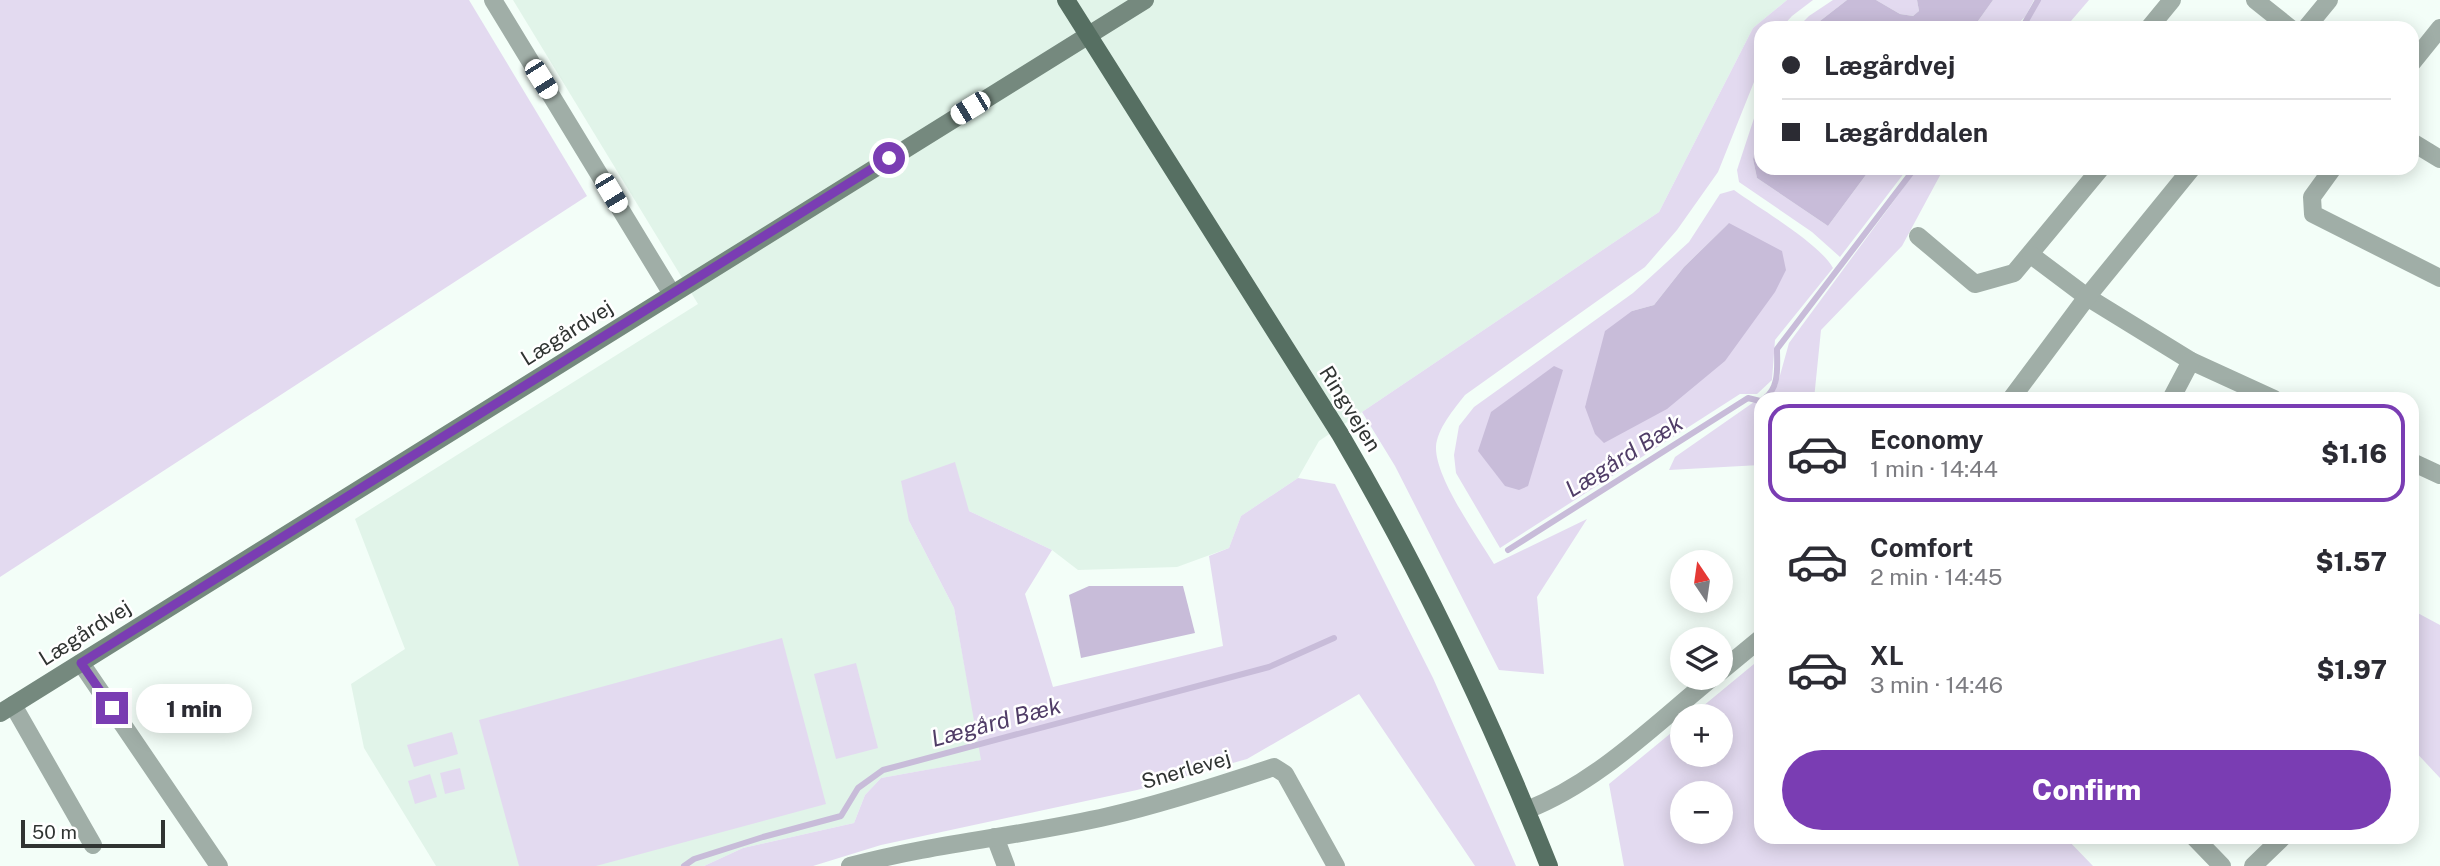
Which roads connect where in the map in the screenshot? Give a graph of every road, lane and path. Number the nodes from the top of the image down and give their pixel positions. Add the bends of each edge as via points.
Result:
1 (493, 0) edge
2 (1066, 0) edge
3 (1144, 0) edge
4 (2172, 0) edge
5 (2255, 0) edge
6 (2329, 0) edge
7 (2155, 21) edge
8 (2281, 21) edge
9 (2312, 21) edge
10 (2440, 28) edge
11 (1088, 35) junction
12 (2419, 54) edge
13 (2419, 146) edge
14 (2440, 159) edge
15 (2095, 175) edge
16 (2186, 175) edge
17 (2328, 175) edge
18 (1918, 236) dead end
19 (2031, 255) junction
20 (2440, 278) edge
21 (672, 294) junction
22 (2087, 297) junction
23 (2191, 361) junction
24 (2016, 392) edge
25 (2175, 392) edge
26 (2259, 392) edge
27 (2419, 465) edge
28 (2440, 475) edge
29 (1754, 644) edge
30 (1733, 661) edge
31 (81, 663) junction
32 (1697, 690) edge
33 (6, 709) edge
34 (1527, 810) junction
35 (995, 837) junction
36 (2201, 844) edge
37 (2276, 844) edge
38 (93, 845) dead end
39 (219, 866) edge
40 (850, 866) edge
41 (1006, 866) edge
42 (1336, 866) edge
43 (1549, 866) edge
44 (2222, 866) edge
45 (2253, 866) edge

1 - 21 street
2 - 11 main road, Ringvejen
3 - 11 street, Lægårdvej
4 - 7 street
5 - 8 street
6 - 9 street
10 - 12 street
11 - 21 street, Lægårdvej
11 - 34 main road, Ringvejen via 1370,484 1442,624
13 - 14 street
15 - 19 street
16 - 22 street
17 - 20 street via 2312,197 2313,214
18 - 19 street via 1975,285 2014,274
19 - 22 street
21 - 31 street, Lægårdvej
22 - 23 street
22 - 24 street
23 - 25 street
23 - 26 street
27 - 28 street
29 - 30 street
31 - 33 street, Lægårdvej
31 - 39 street
32 - 34 street via 1588,779
33 - 38 street, Lægårdvej
34 - 43 main road, Ringvejen
35 - 40 street, Snerlevej
35 - 41 street
35 - 42 street, Snerlevej via 1108,816 1274,767 1285,774
36 - 44 street
37 - 45 street

